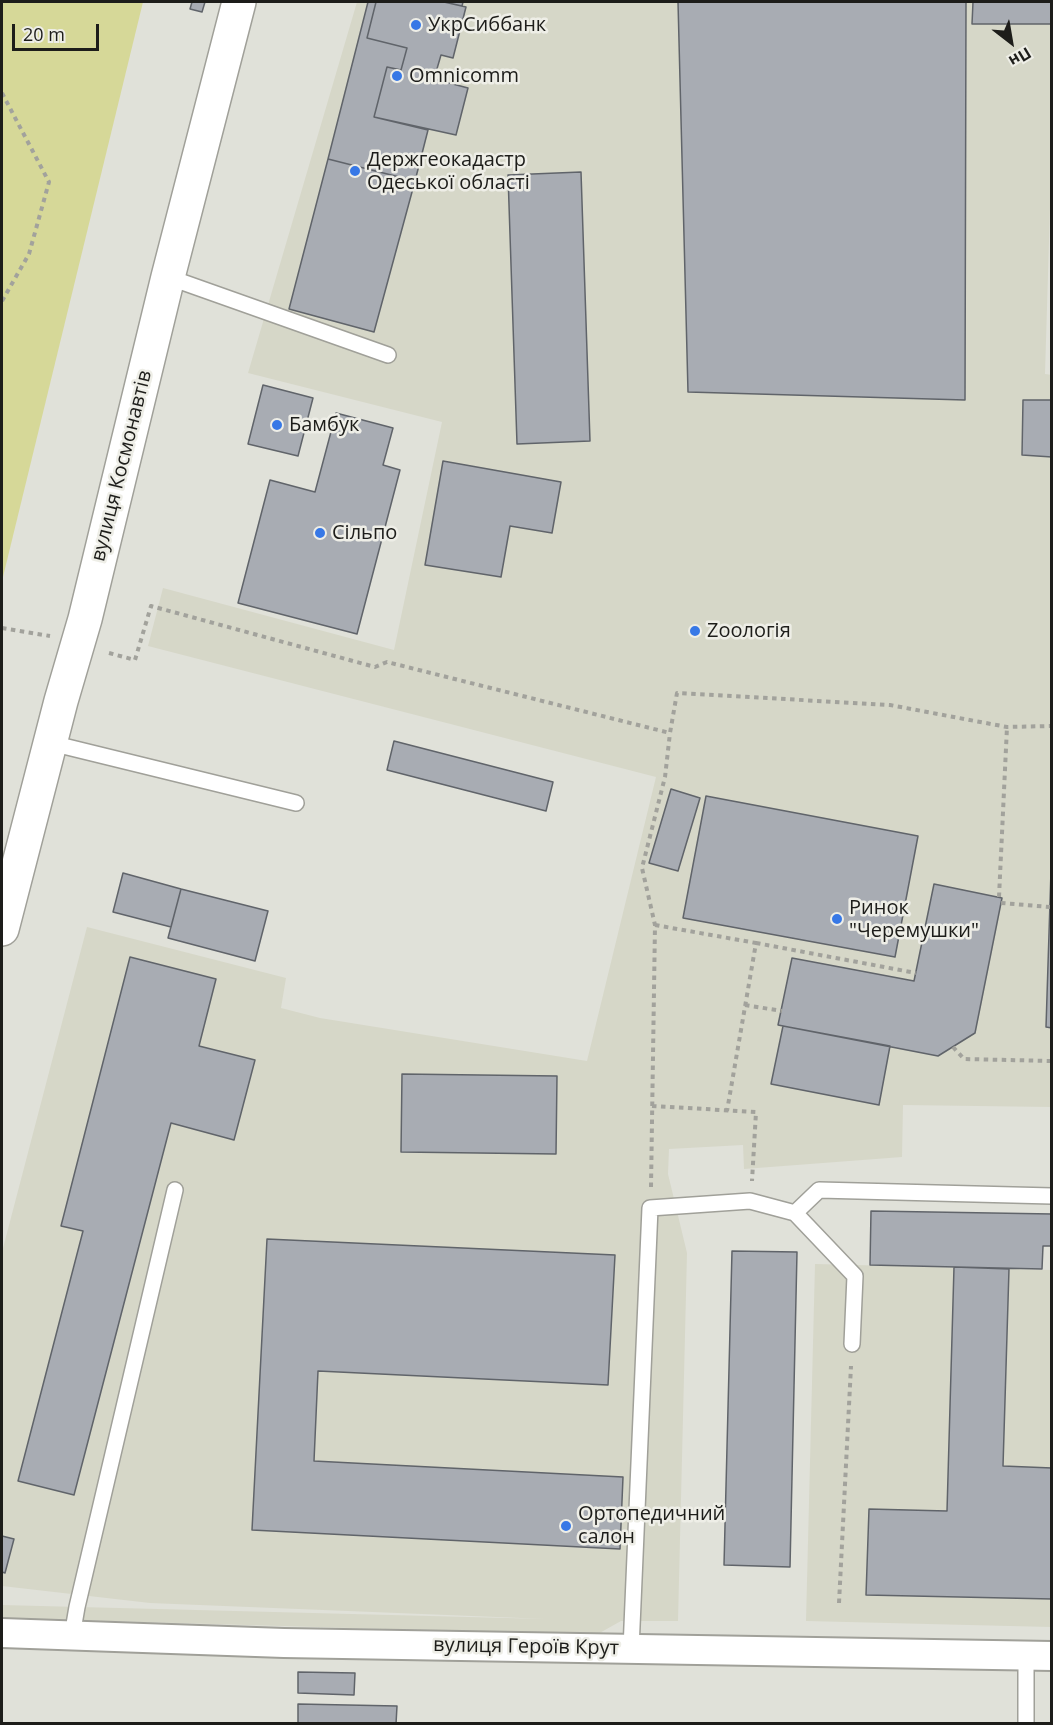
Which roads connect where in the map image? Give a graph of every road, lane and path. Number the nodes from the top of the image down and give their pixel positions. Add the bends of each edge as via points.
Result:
1 (239, 2) edge
2 (2, 93) edge
3 (168, 277) junction
4 (2, 301) edge
5 (388, 355) dead end
6 (2, 628) edge
7 (50, 636) dead end
8 (109, 653) dead end
9 (1052, 726) edge
10 (1006, 727) junction
11 (670, 733) junction
12 (51, 743) junction
13 (296, 803) dead end
14 (999, 897) dead end
15 (1001, 903) dead end
16 (1050, 907) dead end
17 (655, 925) junction
18 (2, 929) edge
19 (756, 943) junction
20 (916, 973) dead end
21 (745, 1005) junction
22 (782, 1011) dead end
23 (953, 1047) dead end
24 (1052, 1061) edge
25 (652, 1106) junction
26 (727, 1111) junction
27 (175, 1190) dead end
28 (1052, 1196) edge
29 (750, 1201) junction
30 (650, 1208) junction
31 (795, 1213) junction
32 (852, 1344) joint
33 (839, 1603) dead end
34 (2, 1633) edge
35 (72, 1636) junction
36 (632, 1649) junction
37 (1039, 1656) edge
38 (1026, 1724) edge

1 - 3 main road, вулиця Космонавтів
2 - 4 path via 49,182 29,254
3 - 5 lane
3 - 12 main road, вулиця Космонавтів
6 - 7 path
8 - 11 path via 135,660 151,606 375,667 387,663
9 - 10 path
10 - 11 path via 890,705 677,693
10 - 14 path
11 - 17 path via 665,777 642,868
12 - 13 lane
12 - 18 main road, вулиця Космонавтів
15 - 16 path
17 - 19 path
17 - 25 path
19 - 20 path
19 - 21 path
21 - 22 path
21 - 26 path
23 - 24 path via 964,1059
25 - 26 path
25 - 30 path
26 - 29 path via 756,1112
27 - 35 lane
28 - 31 lane via 819,1190
29 - 30 lane
29 - 31 lane
30 - 36 lane
31 - 32 lane via 855,1276
32 - 33 path
34 - 35 street, вулиця Героїв Крут
35 - 36 street, вулиця Героїв Крут
36 - 37 street, вулиця Героїв Крут
37 - 38 lane

